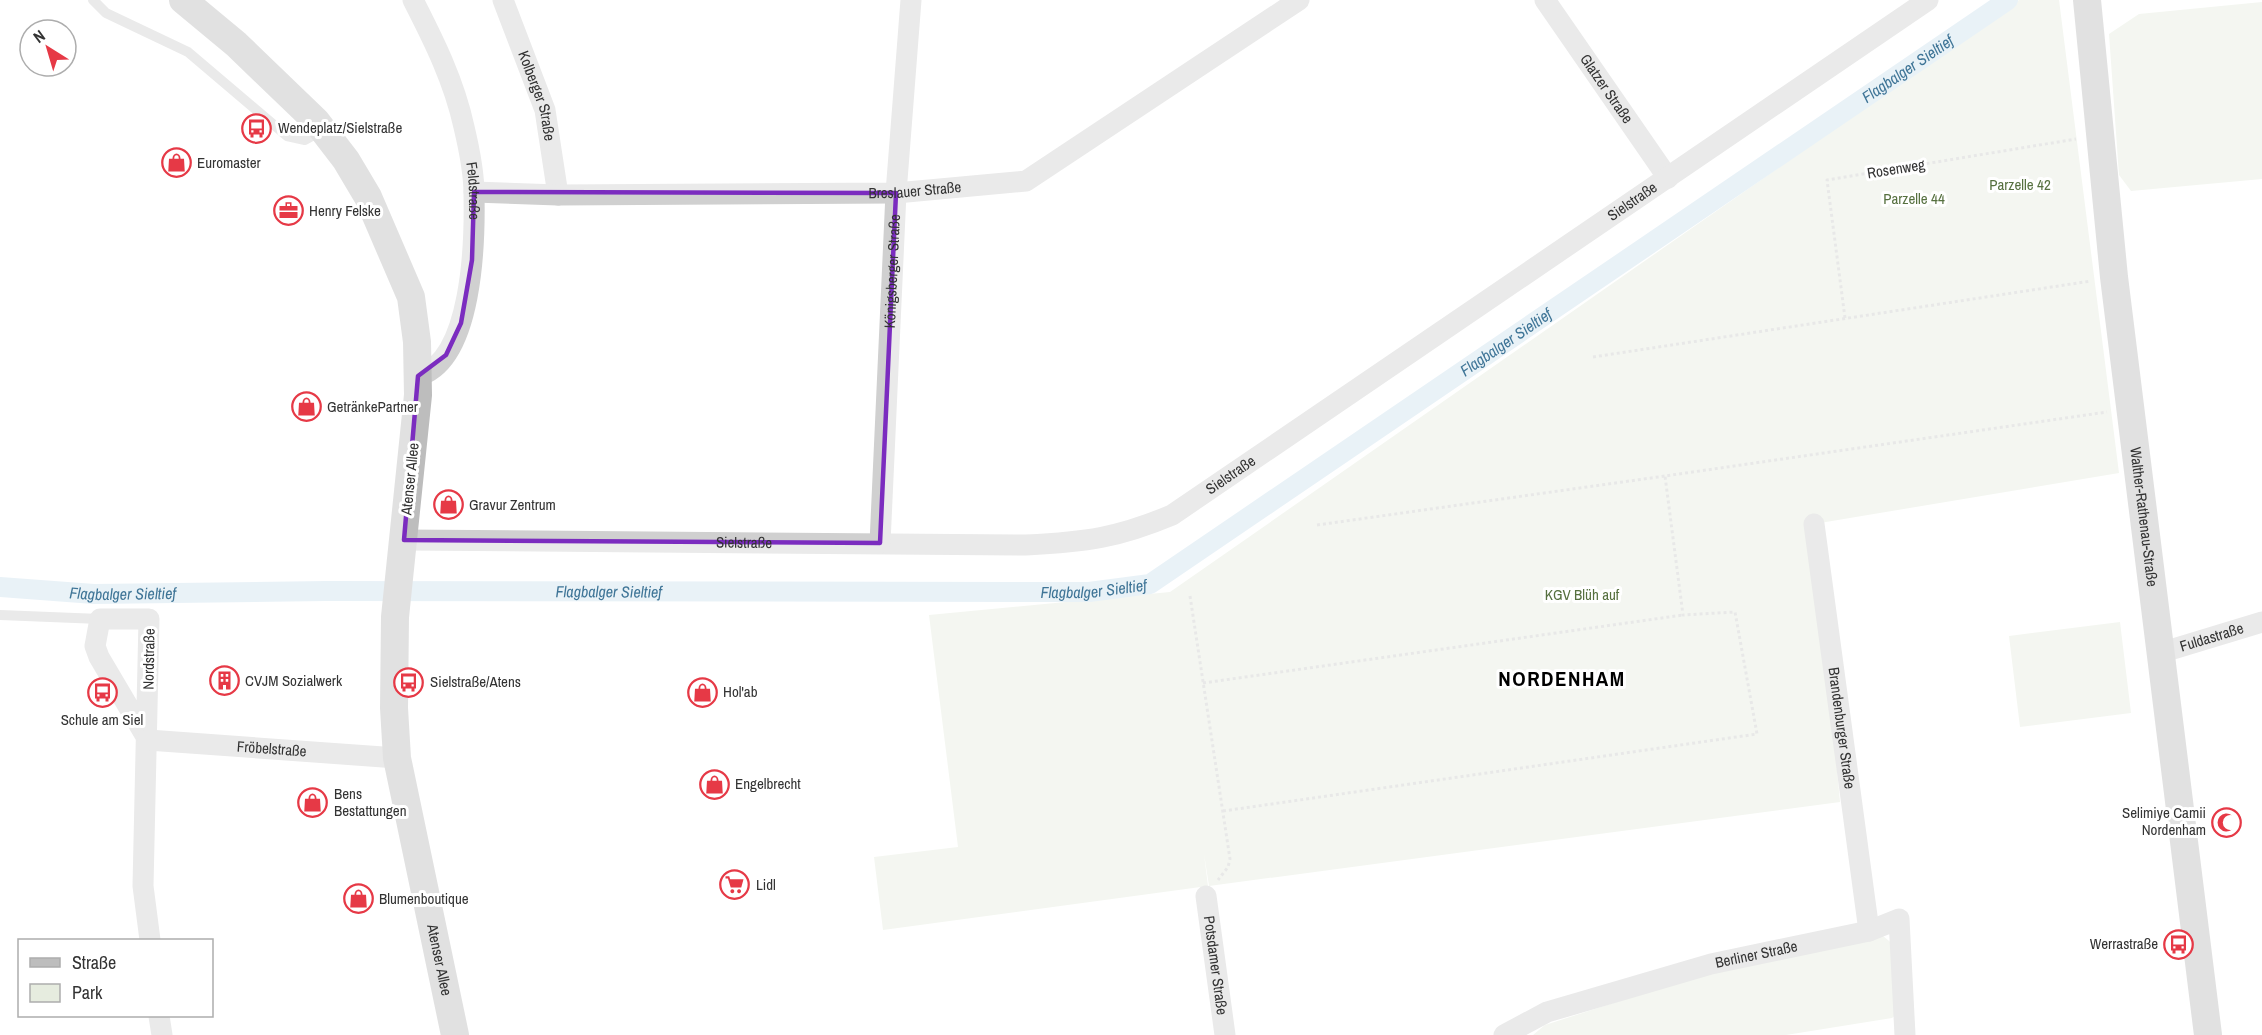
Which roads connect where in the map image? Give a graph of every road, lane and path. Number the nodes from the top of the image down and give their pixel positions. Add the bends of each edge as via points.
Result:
1 (93, 0) edge
2 (183, 0) edge
3 (413, 0) edge
4 (503, 0) edge
5 (911, 0) edge
6 (1299, 0) edge
7 (1545, 0) edge
8 (1928, 0) edge
9 (2087, 0) edge
10 (323, 130) junction
11 (2102, 134) junction
12 (1668, 178) junction
13 (474, 192) junction
14 (896, 193) junction
15 (558, 195) junction
16 (2114, 277) junction
17 (1845, 318) junction
18 (1593, 357) dead end
19 (418, 376) junction
20 (2132, 409) junction
21 (1665, 476) junction
22 (1814, 524) dead end
23 (1317, 525) dead end
24 (880, 543) junction
25 (403, 553) junction
26 (1190, 596) dead end
27 (0, 615) edge
28 (1683, 615) junction
29 (100, 619) junction
30 (2262, 622) edge
31 (2160, 653) junction
32 (1203, 683) junction
33 (148, 740) junction
34 (397, 758) junction
35 (1223, 811) junction
36 (1206, 896) joint
37 (1869, 931) junction
38 (150, 939) edge
39 (159, 1017) edge
40 (162, 1035) edge
41 (455, 1035) edge
42 (1225, 1035) edge
43 (1504, 1035) edge
44 (1905, 1035) edge
45 (2208, 1035) edge

1 - 10 lane via 106,13 188,52 287,136 305,140
2 - 10 street, Atenser Allee via 280,85
3 - 13 street, Feldstraße via 446,65 464,126
4 - 15 street, Kolberger Straße via 545,110
5 - 14 street, Königsberger Straße
6 - 14 street, Breslauer Straße via 1026,181
7 - 12 street, Glatzer Straße
8 - 12 street, Sielstraße
9 - 11 street, Walther-Rathenau-Straße
10 - 19 street, Atenser Allee via 368,197 411,297
11 - 16 street, Walther-Rathenau-Straße
11 - 17 path, Rosenweg via 1827,180
12 - 24 street, Sielstraße via 1172,514 1131,532 1084,542
13 - 15 street, Breslauer Straße
13 - 19 street, Feldstraße via 472,261 461,323 446,355
14 - 15 street, Breslauer Straße
14 - 24 street, Königsberger Straße
16 - 17 path
16 - 20 street, Walther-Rathenau-Straße
17 - 18 path
19 - 25 street, Atenser Allee
20 - 21 path
20 - 31 street, Walther-Rathenau-Straße
21 - 23 path
21 - 28 path
22 - 37 street, Brandenburger Straße
24 - 25 street, Sielstraße
25 - 34 street, Atenser Allee via 395,617
26 - 32 path
27 - 29 lane
28 - 32 path
28 - 35 path via 1735,612 1757,734
29 - 33 street, Nordstraße via 95,646 99,657
29 - 33 street, Nordstraße via 149,619
30 - 31 street, Fuldastraße
31 - 45 street, Walther-Rathenau-Straße
32 - 35 path
33 - 34 street, Fröbelstraße
33 - 38 street, Nordstraße via 143,886
34 - 41 street, Atenser Allee
35 - 36 path via 1230,859
36 - 42 street, Potsdamer Straße
37 - 43 street, Berliner Straße via 1711,964 1547,1012
37 - 44 street, Berliner Straße via 1899,919
39 - 40 street

